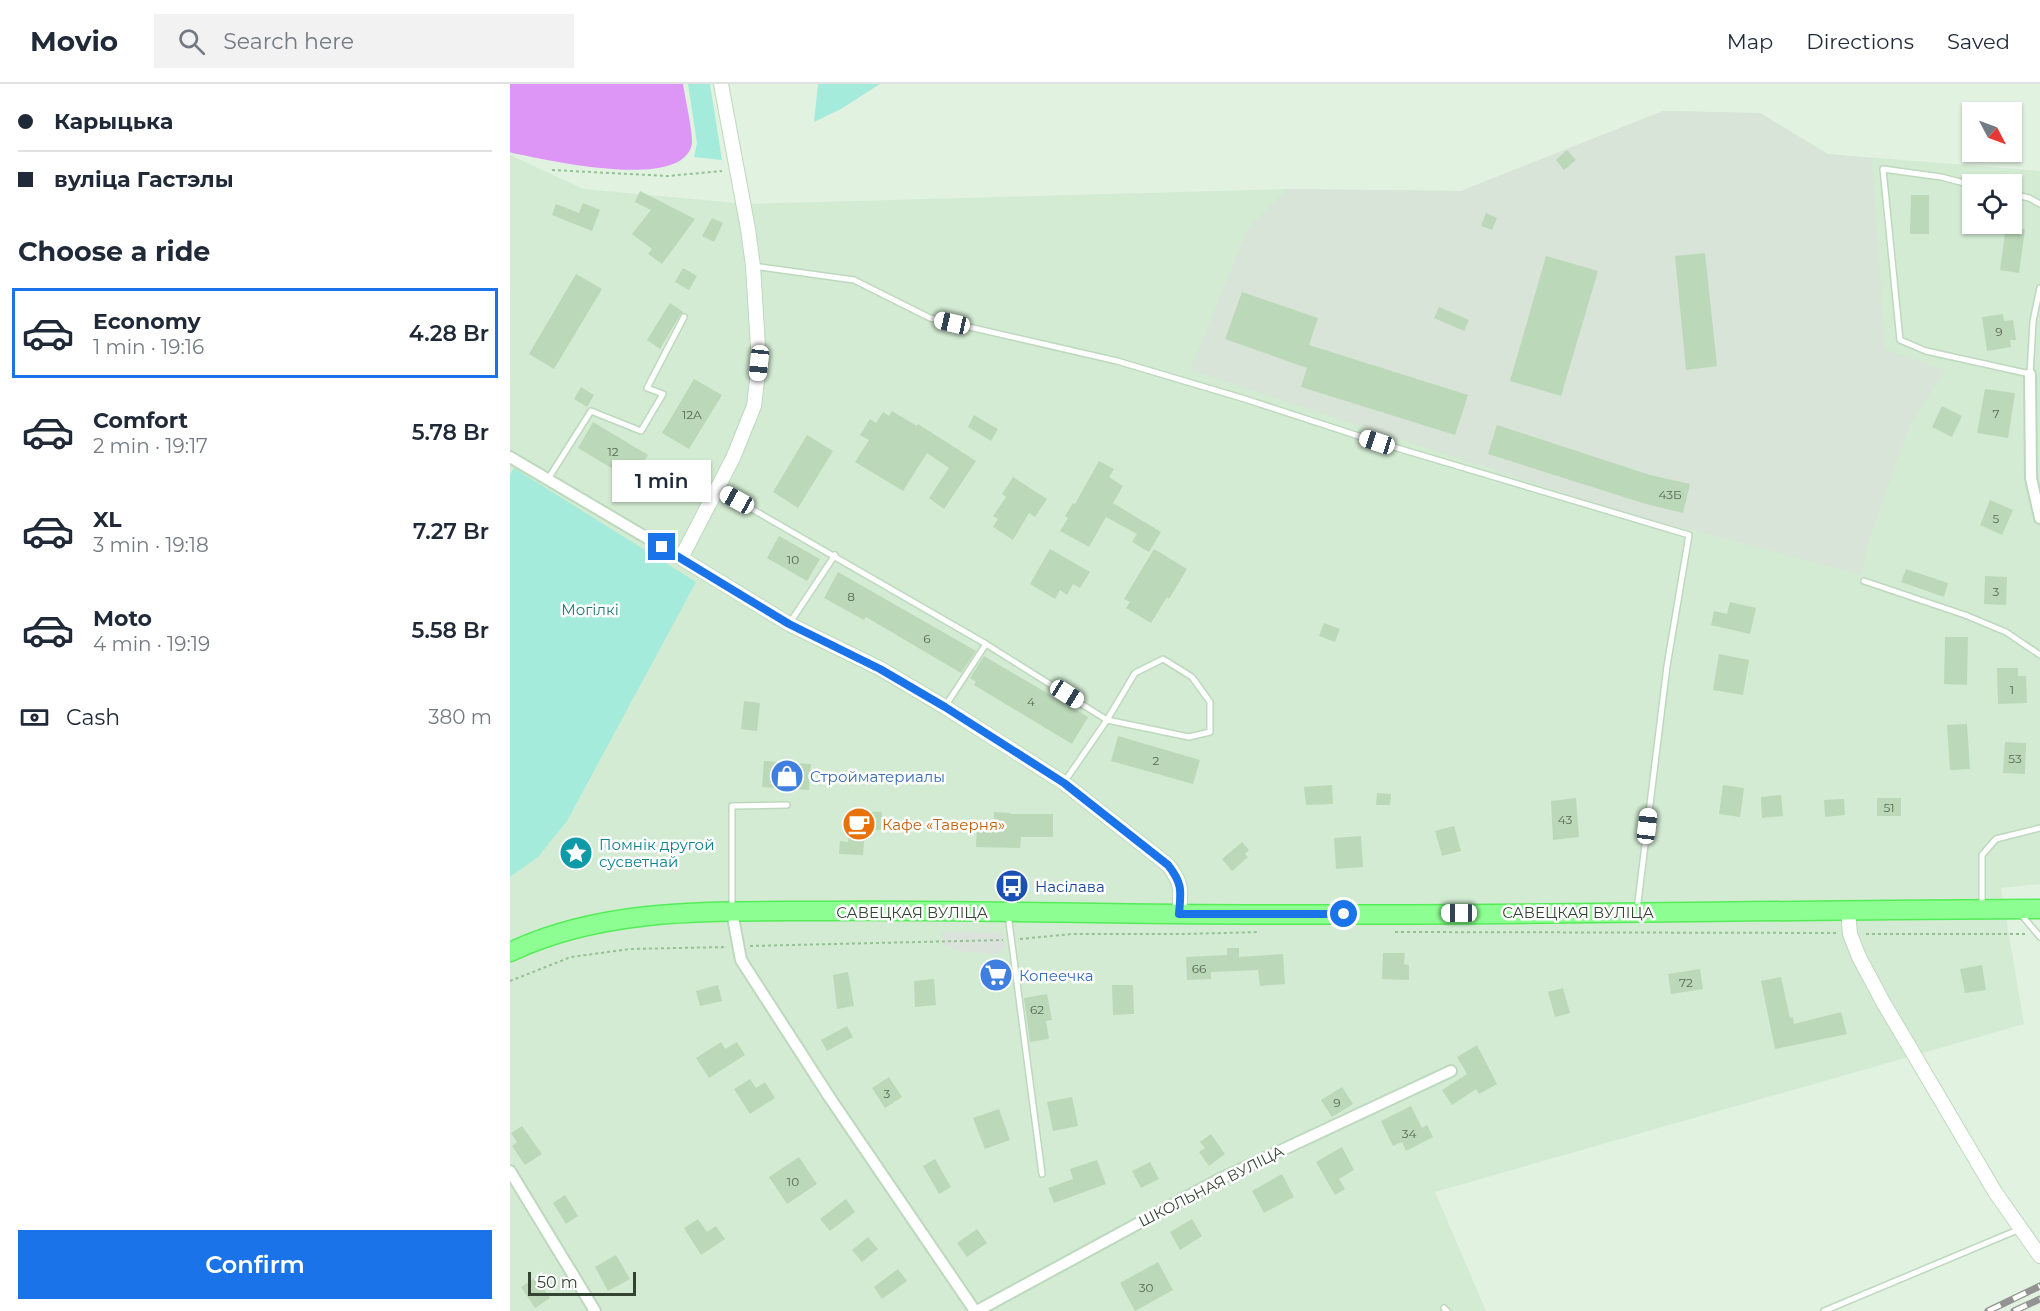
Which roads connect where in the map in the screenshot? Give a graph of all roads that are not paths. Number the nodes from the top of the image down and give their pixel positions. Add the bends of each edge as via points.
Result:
1 (721, 84) edge
2 (1962, 182) edge
3 (2022, 196) edge
4 (2040, 204) edge
5 (753, 266) junction
6 (2040, 288) edge
7 (684, 317) dead end
8 (2031, 374) junction
9 (510, 457) edge
10 (548, 480) junction
11 (717, 489) junction
12 (2040, 518) edge
13 (835, 555) junction
14 (681, 558) junction
15 (1864, 581) dead end
16 (789, 624) junction
17 (986, 644) junction
18 (2040, 655) edge
19 (945, 707) junction
20 (1107, 720) junction
21 (1064, 783) junction
22 (787, 805) dead end
23 (2040, 828) edge
24 (1983, 909) junction
25 (2017, 909) junction
26 (2040, 909) edge
27 (1848, 910) junction
28 (732, 912) junction
29 (1008, 912) junction
30 (1636, 912) junction
31 (1179, 914) junction
32 (2039, 936) edge
33 (510, 952) edge
34 (1451, 1071) dead end
35 (510, 1172) edge
36 (1042, 1174) dead end
37 (2020, 1229) junction
38 (2040, 1256) edge
39 (595, 1311) edge
40 (976, 1311) edge
41 (1824, 1311) edge

1 - 5 street
2 - 8 lane via 1883,169 1900,340 1926,351
3 - 4 lane
5 - 11 street via 759,363 754,406
5 - 30 lane via 854,280 930,318 1117,361 1689,535 1667,666
6 - 8 lane via 2033,321
7 - 10 lane via 646,388 663,394 641,431 591,411
8 - 12 street via 2031,478
9 - 10 street
10 - 14 street
11 - 13 lane
11 - 14 street
13 - 16 lane
13 - 17 lane
14 - 16 street
15 - 18 lane via 2006,632
16 - 19 street via 880,669
17 - 19 lane
17 - 20 lane
19 - 21 street
20 - 20 lane via 1189,737 1210,732 1210,702 1192,677 1163,659 1135,673
20 - 21 lane
21 - 31 street via 1168,865 1179,878
22 - 28 lane via 732,806
23 - 24 lane via 1996,839 1982,855
24 - 25 main road, САВЕЦКАЯ ВУЛІЦА
24 - 27 main road, САВЕЦКАЯ ВУЛІЦА
25 - 26 main road, САВЕЦКАЯ ВУЛІЦА
25 - 32 lane
27 - 30 main road, САВЕЦКАЯ ВУЛІЦА
27 - 37 street via 1850,934 1883,1002
28 - 29 main road, САВЕЦКАЯ ВУЛІЦА
28 - 33 main road, САВЕЦКАЯ ВУЛІЦА via 638,917 560,933
28 - 40 street, ШКОЛЬНАЯ ВУЛІЦА via 741,960 747,970
29 - 31 main road, САВЕЦКАЯ ВУЛІЦА
29 - 36 lane
30 - 31 main road, САВЕЦКАЯ ВУЛІЦА
34 - 40 street, ШКОЛЬНАЯ ВУЛІЦА via 1220,1179
35 - 39 street
37 - 38 street
37 - 41 lane

